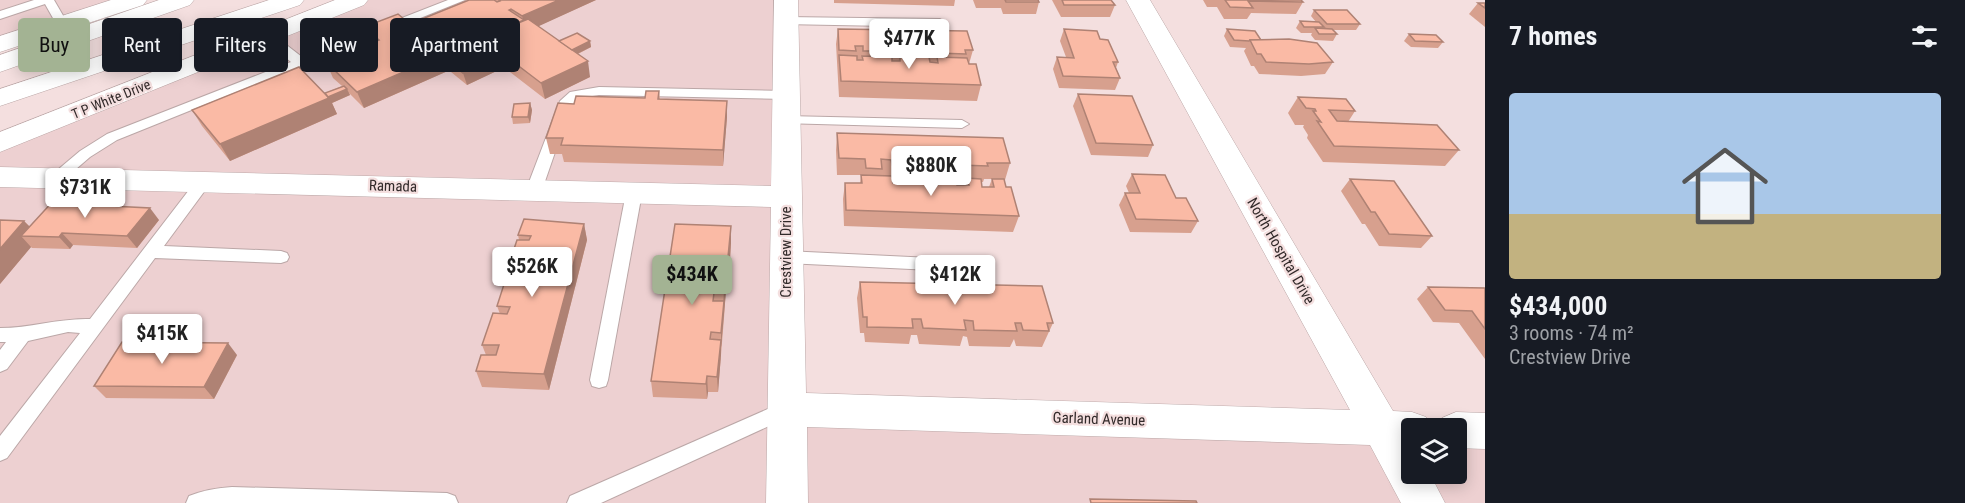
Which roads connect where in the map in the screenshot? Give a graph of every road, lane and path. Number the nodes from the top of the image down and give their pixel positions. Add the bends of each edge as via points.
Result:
1 (47, 0) edge
2 (135, 0) edge
3 (176, 0) edge
4 (183, 0) edge
5 (222, 0) edge
6 (292, 0) edge
7 (356, 0) edge
8 (1138, 0) edge
9 (450, 2) edge
10 (786, 10) edge
11 (0, 15) edge
12 (58, 18) edge
13 (80, 18) edge
14 (940, 23) dead end
15 (288, 28) edge
16 (378, 31) edge
17 (18, 38) edge
18 (0, 44) edge
19 (288, 53) edge
20 (0, 58) edge
21 (300, 62) edge
22 (300, 63) edge
23 (0, 64) edge
24 (194, 65) edge
25 (0, 76) edge
26 (0, 98) edge
27 (786, 108) junction
28 (962, 124) dead end
29 (0, 143) edge
30 (0, 177) edge
31 (56, 178) junction
32 (204, 182) junction
33 (534, 190) junction
34 (634, 193) junction
35 (786, 197) junction
36 (152, 252) junction
37 (281, 257) dead end
38 (786, 257) junction
39 (973, 266) dead end
40 (96, 326) junction
41 (0, 335) edge
42 (22, 335) junction
43 (0, 364) edge
44 (599, 380) dead end
45 (786, 409) junction
46 (1397, 429) edge
47 (1467, 430) edge
48 (1485, 431) edge
49 (0, 452) edge
50 (197, 503) edge
51 (447, 503) edge
52 (578, 503) edge
53 (787, 503) edge
54 (1424, 503) edge

1 - 11 lane
1 - 12 lane
2 - 13 main road
3 - 20 main road
4 - 23 main road
5 - 25 main road
6 - 26 main road
7 - 15 main road, T P White Drive
8 - 46 main road, North Hospital Drive
9 - 16 lane
10 - 14 lane
10 - 27 main road, Crestview Drive
17 - 18 main road
19 - 21 lane
22 - 31 lane via 112,137
24 - 29 main road, T P White Drive
27 - 28 lane
27 - 33 lane via 599,91 575,95 565,104
27 - 35 main road, Crestview Drive
30 - 31 main road, Ramada
31 - 32 main road, Ramada
32 - 33 main road, Ramada
32 - 36 lane
33 - 34 main road, Ramada
34 - 35 main road, Ramada
34 - 44 lane
35 - 38 main road, Crestview Drive
36 - 37 lane
36 - 40 lane
38 - 39 lane
38 - 45 main road, Crestview Drive
40 - 42 lane via 55,326
40 - 49 lane
41 - 42 lane
42 - 43 lane
45 - 46 main road, Garland Avenue
45 - 52 lane
45 - 53 main road, Crestview Drive
46 - 54 main road, North Hospital Drive
47 - 48 main road
50 - 51 lane via 214,498

